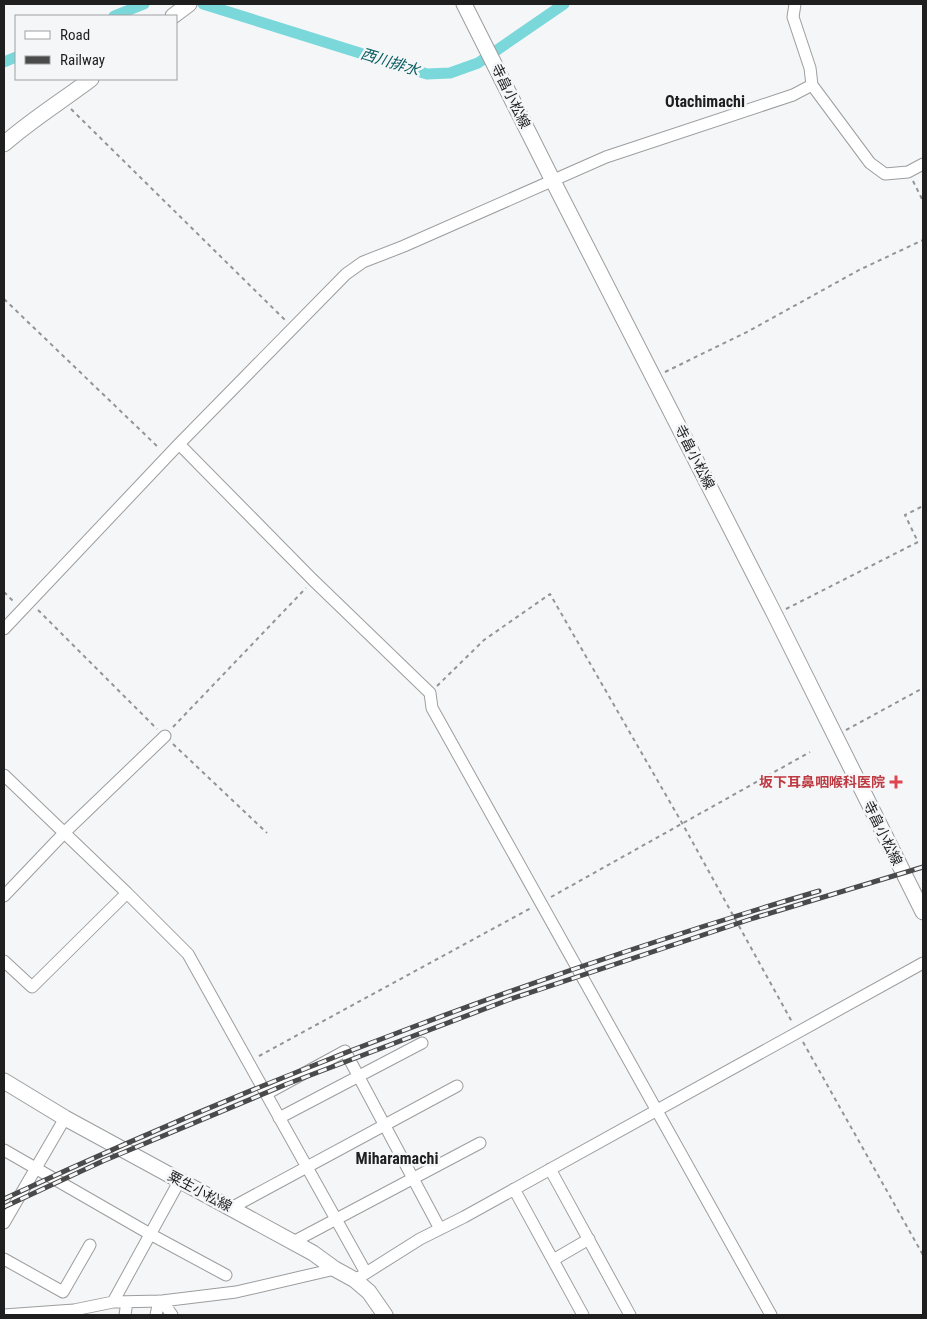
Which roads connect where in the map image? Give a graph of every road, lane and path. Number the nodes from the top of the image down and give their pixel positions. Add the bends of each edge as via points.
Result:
1 (189, 4) edge
2 (795, 4) edge
3 (466, 8) edge
4 (174, 15) edge
5 (90, 80) edge
6 (812, 84) junction
7 (62, 100) junction
8 (4, 144) edge
9 (923, 164) edge
10 (908, 172) junction
11 (552, 181) junction
12 (923, 201) edge
13 (923, 240) edge
14 (4, 299) edge
15 (293, 328) junction
16 (654, 377) junction
17 (179, 444) junction
18 (168, 456) junction
19 (923, 506) edge
20 (313, 580) junction
21 (4, 592) edge
22 (26, 606) junction
23 (774, 615) junction
24 (4, 629) edge
25 (923, 688) edge
26 (430, 693) junction
27 (165, 736) junction
28 (835, 736) junction
29 (810, 752) dead end
30 (4, 775) edge
31 (682, 823) junction
32 (65, 832) junction
33 (267, 833) dead end
34 (127, 893) junction
35 (4, 896) edge
36 (540, 904) junction
37 (923, 912) edge
38 (4, 961) edge
39 (923, 963) edge
40 (798, 1033) junction
41 (422, 1043) dead end
42 (248, 1062) junction
43 (358, 1076) junction
44 (4, 1081) edge
45 (457, 1086) dead end
46 (266, 1094) junction
47 (656, 1111) junction
48 (65, 1118) junction
49 (279, 1118) junction
50 (385, 1125) junction
51 (480, 1142) dead end
52 (4, 1150) edge
53 (307, 1167) junction
54 (36, 1169) junction
55 (550, 1169) junction
56 (414, 1178) junction
57 (180, 1180) junction
58 (514, 1189) junction
59 (231, 1208) junction
60 (6, 1216) edge
61 (336, 1220) junction
62 (440, 1229) junction
63 (150, 1234) junction
64 (589, 1239) junction
65 (293, 1242) junction
66 (90, 1245) dead end
67 (923, 1255) edge
68 (4, 1259) edge
69 (553, 1260) junction
70 (335, 1269) junction
71 (226, 1275) dead end
72 (361, 1276) junction
73 (160, 1301) junction
74 (113, 1302) junction
75 (127, 1302) junction
76 (4, 1315) edge
77 (125, 1315) edge
78 (156, 1315) edge
79 (172, 1315) edge
80 (385, 1315) edge
81 (583, 1315) edge
82 (630, 1315) edge
83 (771, 1315) edge

1 - 4 main road
2 - 6 street via 793,17
3 - 11 main road, 寺畠小松線
5 - 7 main road
6 - 10 street via 870,163 884,174
6 - 11 street via 793,95 606,157
7 - 8 main road
7 - 15 path
9 - 10 street
10 - 12 path
11 - 15 street via 364,262 346,274
11 - 16 main road, 寺畠小松線
13 - 16 path
14 - 18 path
15 - 17 street
16 - 23 main road, 寺畠小松線
17 - 18 street
17 - 20 street
18 - 22 street
19 - 23 path via 905,516 918,542
20 - 26 street
20 - 27 path
21 - 22 path
22 - 24 street
22 - 27 path
23 - 28 main road, 寺畠小松線
25 - 28 path
26 - 31 path via 484,640 550,594
26 - 36 street via 432,708
27 - 32 street
27 - 33 path
28 - 37 main road, 寺畠小松線
29 - 31 path
30 - 32 street
31 - 36 path
31 - 40 path
32 - 34 street
32 - 35 street
34 - 38 street via 32,987
34 - 42 street via 188,954
36 - 42 path
36 - 47 street
39 - 40 street
40 - 47 street
40 - 67 path
41 - 43 street
42 - 46 street
43 - 46 street via 345,1051
43 - 49 street
43 - 50 street
44 - 48 main road, 粟生小松線
45 - 50 street
46 - 49 street
47 - 55 street
47 - 83 street
48 - 54 street
48 - 57 main road, 粟生小松線
49 - 53 street
50 - 53 street
50 - 56 street
51 - 56 street
52 - 54 street
53 - 59 street
53 - 61 street
54 - 60 street
54 - 63 street
55 - 58 street
55 - 64 street
56 - 61 street
56 - 62 street
57 - 59 main road, 粟生小松線
57 - 63 street
58 - 62 street
58 - 69 street
59 - 65 main road, 粟生小松線
61 - 65 street
61 - 72 street
62 - 72 street
63 - 71 street
63 - 74 street
64 - 69 street
64 - 82 street
65 - 70 main road, 粟生小松線
66 - 68 street via 63,1292
69 - 81 street
70 - 72 main road, 粟生小松線
70 - 73 street via 236,1292
72 - 80 main road, 粟生小松線
73 - 75 street
73 - 78 street
73 - 79 street
74 - 75 street
74 - 76 street via 74,1310
75 - 77 street

